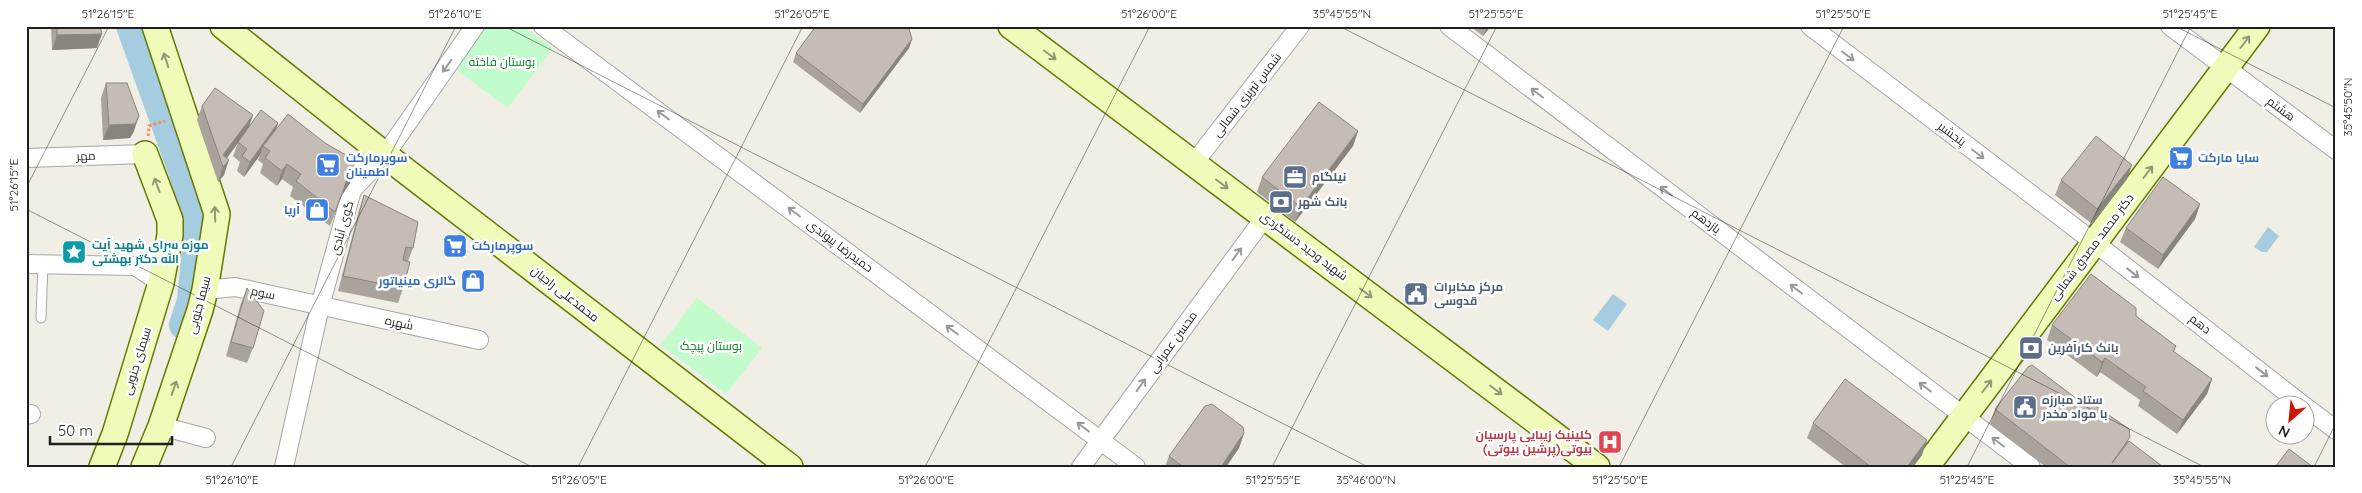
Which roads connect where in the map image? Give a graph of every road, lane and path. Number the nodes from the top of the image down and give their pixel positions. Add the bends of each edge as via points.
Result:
1 (155, 26) edge
2 (209, 26) edge
3 (223, 26) edge
4 (476, 26) edge
5 (543, 26) edge
6 (1011, 26) edge
7 (1300, 26) edge
8 (1448, 26) edge
9 (1810, 26) edge
10 (2170, 26) edge
11 (2257, 26) edge
12 (2226, 68) junction
13 (2336, 150) edge
14 (145, 154) joint
15 (26, 158) edge
16 (380, 160) junction
17 (1194, 163) junction
18 (1265, 216) junction
19 (2095, 243) junction
20 (35, 264) edge
21 (161, 283) junction
22 (205, 290) junction
23 (320, 306) junction
24 (41, 318) dead end
25 (479, 340) dead end
26 (2291, 396) edge
27 (2314, 414) edge
28 (1964, 416) junction
29 (161, 426) junction
30 (2336, 430) edge
31 (206, 438) dead end
32 (1100, 440) junction
33 (1590, 465) edge
34 (286, 466) edge
35 (102, 467) edge
36 (144, 467) edge
37 (772, 467) edge
38 (790, 467) edge
39 (1081, 467) edge
40 (1136, 467) edge
41 (1926, 467) edge
42 (2031, 467) edge

22 -> 1 main road, سیما جنوبی via 217,214
2 - 16 main road, محمدعلی راجیان
3 - 16 main road, محمدعلی راجیان
4 -> 16 street, گوی آبادی
32 -> 5 street, حمیدرضا پیوندی
6 -> 17 main road, شهید وحید دستگردی
7 - 17 street, شمس تبریزی شمالی
28 -> 8 street, یازدهم
9 -> 19 street, پنجشیر
10 - 12 street, هشتم
12 -> 11 main road, دکتر محمد مصدق شمالی
12 - 13 street, هشتم
19 -> 12 main road, دکتر محمد مصدق شمالی
14 - 15 street, مهر
21 -> 14 main road via 171,228
16 - 23 street, گوی آبادی via 352,190
16 - 37 main road, محمدعلی راجیان
16 - 38 main road, محمدعلی راجیان
17 -> 18 main road, شهید وحید دستگردی
32 -> 18 street, محسن عمرانی
18 -> 33 main road, شهید وحید دستگردی
19 -> 26 street, دهم
28 -> 19 main road, دکتر محمد مصدق شمالی
20 - 21 street via 135,266
20 - 24 lane
21 - 35 main road, سیمای جنوبی
22 - 23 street, سوم via 235,287
29 -> 22 main road, سیما جنوبی
23 - 25 street, شهره
23 - 34 street, گوی آبادی
27 - 30 street, دهم
28 - 41 main road, دکتر محمد مصدق شمالی
42 -> 28 street, یازدهم
29 - 31 street
29 - 36 main road, سیما جنوبی
32 - 39 street, محسن عمرانی
32 - 40 street, حمیدرضا پیوندی

